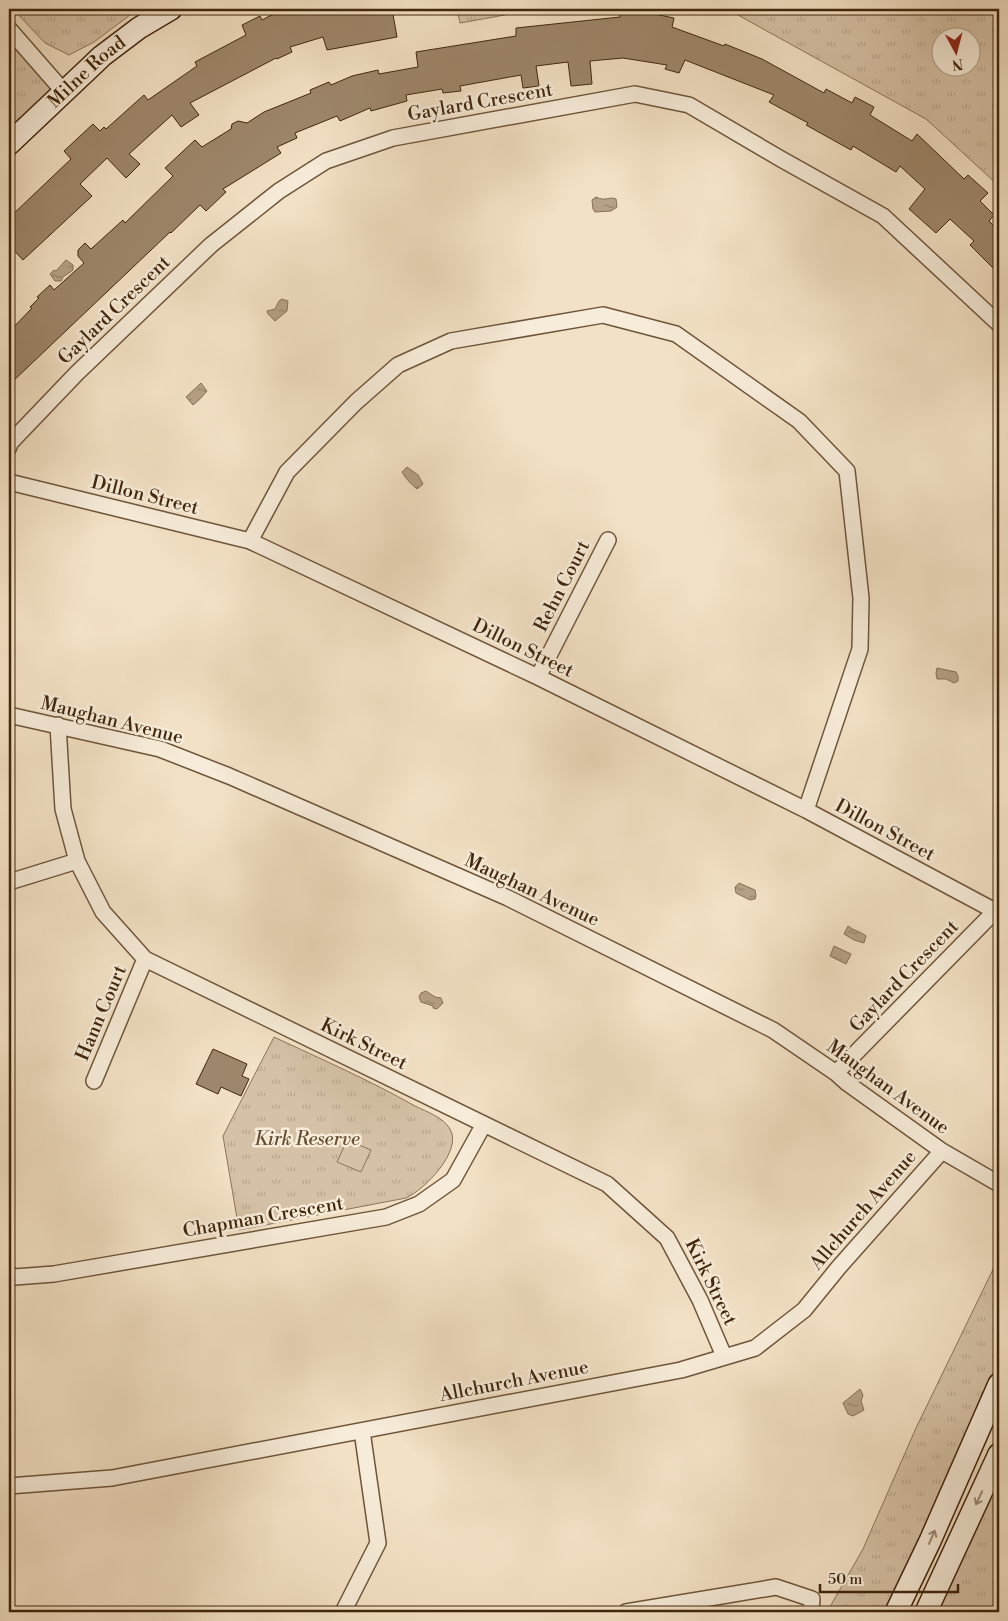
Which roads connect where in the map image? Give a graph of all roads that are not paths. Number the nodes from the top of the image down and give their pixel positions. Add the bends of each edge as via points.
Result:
1 (171, 9) edge
2 (9, 29) edge
3 (64, 92) junction
4 (9, 144) edge
5 (999, 324) edge
6 (9, 447) edge
7 (9, 482) edge
8 (608, 540) dead end
9 (250, 541) junction
10 (538, 677) junction
11 (9, 715) edge
12 (58, 725) junction
13 (806, 810) junction
14 (77, 860) junction
15 (9, 882) edge
16 (997, 909) edge
17 (145, 960) junction
18 (836, 1074) junction
19 (94, 1081) dead end
20 (484, 1124) junction
21 (942, 1151) junction
22 (999, 1184) edge
23 (9, 1274) edge
24 (724, 1356) junction
25 (999, 1384) edge
26 (362, 1430) junction
27 (999, 1454) edge
28 (9, 1486) edge
29 (812, 1606) edge
30 (343, 1612) edge
31 (626, 1612) edge
32 (896, 1612) edge
33 (926, 1612) edge

1 - 3 main road, Milne Road via 138,28
2 - 3 street
3 - 4 main road, Milne Road
5 - 6 street, Gaylard Crescent via 884,216 689,105 635,94 393,138 326,161 279,191 211,245 76,373
7 - 9 street, Dillon Street
8 - 10 street, Rehn Court
9 - 10 street, Dillon Street
9 - 13 street via 287,472 356,402 398,365 451,341 603,315 676,334 799,421 847,472 861,598 860,648
10 - 13 street, Dillon Street
11 - 12 street, Maughan Avenue
12 - 14 street, Kirk Street via 63,809
12 - 18 street, Maughan Avenue via 160,748 499,894 773,1030
13 - 16 street, Dillon Street
14 - 15 street
14 - 17 street, Kirk Street via 103,912
16 - 18 street, Gaylard Crescent
17 - 19 street, Hann Court
17 - 20 street, Kirk Street
18 - 21 street, Maughan Avenue
20 - 23 street, Chapman Crescent via 453,1180 419,1204 386,1217 54,1274 15,1277
20 - 24 street, Kirk Street via 607,1184 667,1238 700,1300
21 - 22 street, Maughan Avenue
21 - 24 street, Allchurch Avenue via 804,1310 754,1348
24 - 26 street, Allchurch Avenue via 681,1370
32 -> 25 main road
26 - 28 street, Allchurch Avenue via 112,1478
26 - 30 street via 378,1543
27 -> 33 main road
29 - 31 street via 776,1588

